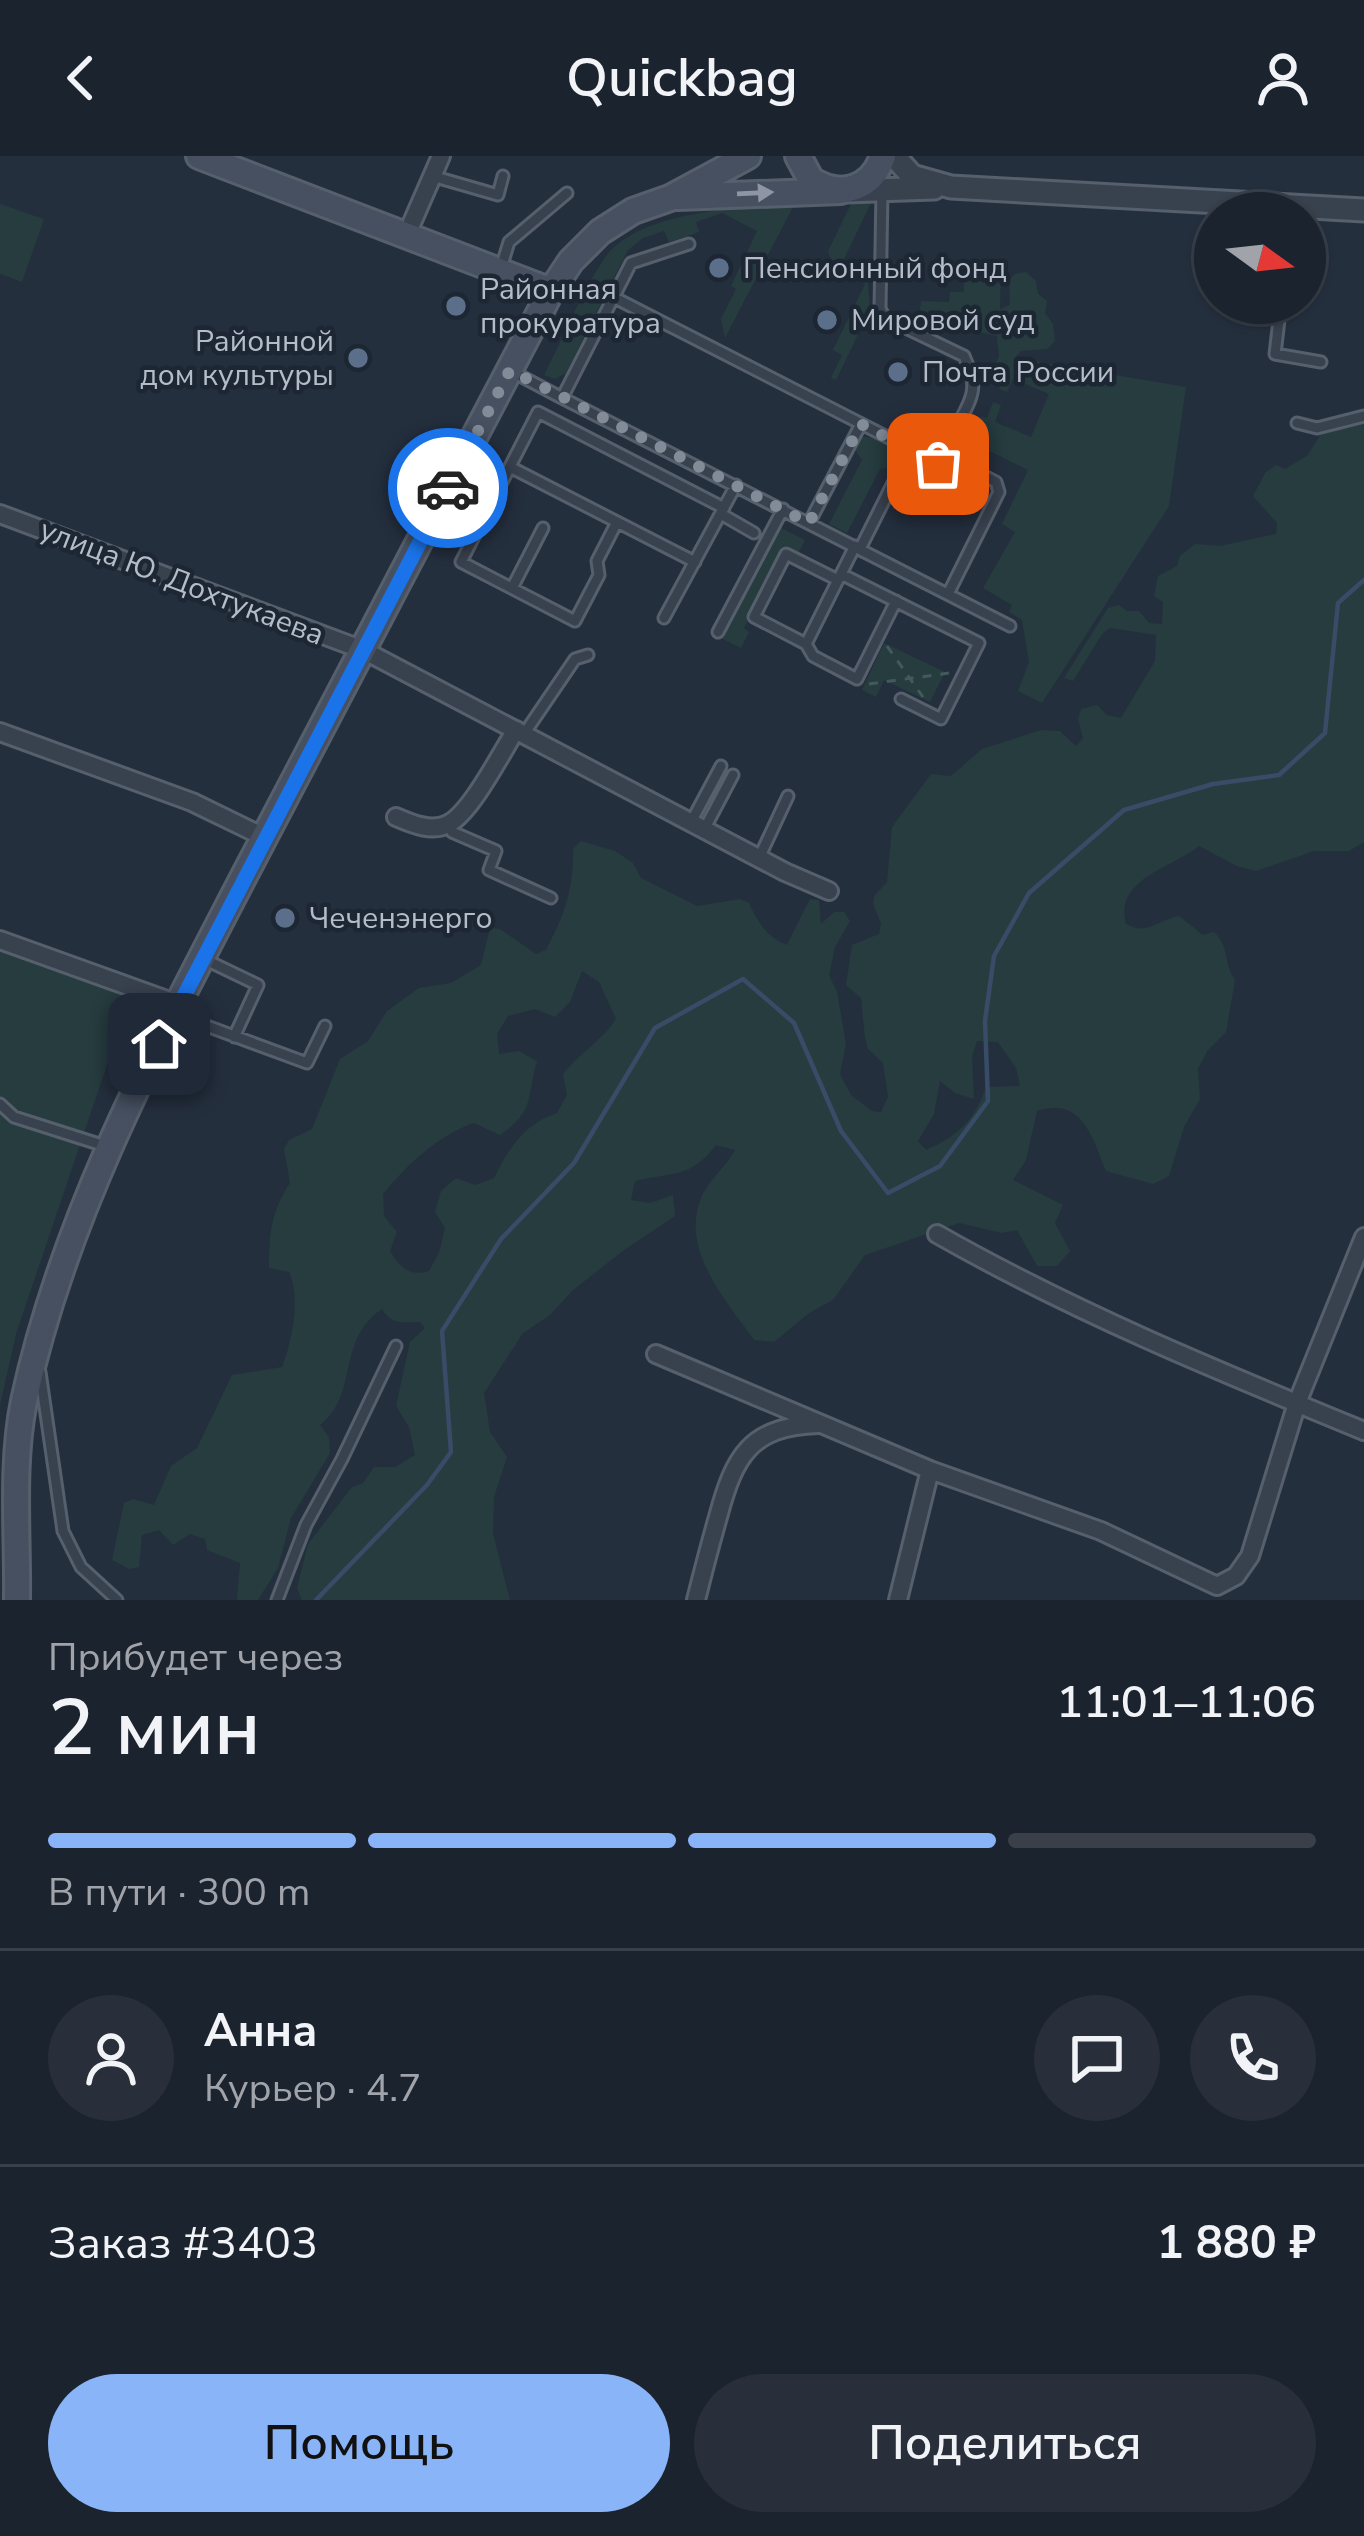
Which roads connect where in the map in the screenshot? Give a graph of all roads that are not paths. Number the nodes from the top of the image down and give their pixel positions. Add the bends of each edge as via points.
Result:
1 (199, 156) edge
2 (441, 156) edge
3 (798, 156) edge
4 (884, 156) edge
5 (894, 156) edge
6 (741, 158) edge
7 (432, 176) junction
8 (503, 176) dead end
9 (951, 187) junction
10 (882, 190) junction
11 (843, 191) junction
12 (567, 193) dead end
13 (670, 198) junction
14 (1194, 204) edge
15 (1326, 210) edge
16 (1364, 210) edge
17 (407, 234) junction
18 (689, 244) dead end
19 (500, 271) junction
20 (551, 291) junction
21 (613, 297) junction
22 (1279, 324) edge
23 (1321, 362) dead end
24 (510, 370) junction
25 (562, 398) junction
26 (1364, 416) edge
27 (1297, 423) dead end
28 (861, 424) junction
29 (910, 449) junction
30 (959, 461) junction
31 (510, 467) junction
32 (736, 485) junction
33 (783, 509) junction
34 (722, 511) junction
35 (0, 514) edge
36 (617, 522) junction
37 (809, 523) junction
38 (543, 528) dead end
39 (754, 532) dead end
40 (857, 548) junction
41 (694, 562) junction
42 (839, 577) junction
43 (512, 588) junction
44 (948, 595) junction
45 (896, 602) junction
46 (664, 618) dead end
47 (1010, 626) dead end
48 (718, 632) dead end
49 (806, 644) junction
50 (363, 650) junction
51 (588, 655) dead end
52 (901, 698) dead end
53 (0, 732) edge
54 (520, 732) junction
55 (721, 766) dead end
56 (733, 775) dead end
57 (788, 796) dead end
58 (396, 817) dead end
59 (449, 824) junction
60 (698, 826) junction
61 (264, 837) junction
62 (760, 858) junction
63 (829, 891) dead end
64 (551, 898) dead end
65 (0, 940) edge
66 (201, 958) junction
67 (175, 1009) junction
68 (325, 1026) dead end
69 (234, 1036) junction
70 (0, 1105) edge
71 (110, 1148) junction
72 (937, 1234) dead end
73 (1364, 1237) edge
74 (38, 1343) junction
75 (396, 1346) dead end
76 (656, 1354) dead end
77 (1297, 1403) junction
78 (828, 1424) junction
79 (1364, 1431) edge
80 (930, 1470) junction
81 (17, 1600) edge
82 (117, 1600) edge
83 (277, 1600) edge
84 (696, 1600) edge
85 (898, 1600) edge

1 - 17 main road
2 - 7 street
3 - 11 main road via 812,180
4 - 11 main road via 872,178
5 - 9 street via 912,176
6 - 13 main road
7 - 8 lane via 498,196
7 - 17 street
9 - 10 street
9 - 14 street
10 - 11 street
10 - 30 lane via 880,309 964,356 972,375 953,436
13 -> 11 main road
12 - 19 lane via 509,242
13 - 20 main road via 600,232
15 - 16 street
17 - 19 main road
18 - 21 lane via 631,263
19 - 20 main road
20 - 24 main road
21 - 25 lane
21 - 28 lane
22 - 23 lane via 1275,354
24 - 25 lane
24 - 50 main road
25 - 32 lane
26 - 27 lane via 1317,428
28 - 29 lane
28 - 37 lane
29 - 30 lane via 938,464
29 - 40 lane
30 - 44 lane via 996,482 999,492
31 - 34 lane via 538,412
31 - 36 lane
31 - 43 lane via 461,562
32 - 33 lane
32 - 34 lane
33 - 37 lane
33 - 48 lane
34 - 39 lane
34 - 41 lane
35 - 50 street, улица Ю. Дохтукаева
36 - 41 lane
36 - 43 lane via 575,621
37 - 40 lane
38 - 43 lane
40 - 42 lane
40 - 44 lane
41 - 46 lane
42 - 45 lane
42 - 49 lane
42 - 49 lane via 786,554 754,617
44 - 47 lane
45 - 49 lane via 857,679
45 - 52 lane via 979,644 941,719
50 - 54 street, улица Ю. Дохтукаева
50 - 61 main road
51 - 54 lane via 575,659
53 - 61 street
54 - 59 street
54 - 60 street, улица Ю. Дохтукаева
55 - 60 lane
56 - 60 lane
57 - 62 lane
58 - 59 street
59 - 64 lane via 496,851 489,870
60 - 62 street, улица Ю. Дохтукаева
61 - 66 main road
62 - 63 street, улица Ю. Дохтукаева
65 - 67 street
66 - 67 main road
66 - 69 lane via 258,985
67 - 69 lane
67 - 71 main road
68 - 69 lane via 308,1063
70 - 71 lane via 14,1117
71 - 74 main road
72 - 77 street via 1124,1331
73 - 77 street
74 - 81 main road via 17,1471
74 - 82 lane via 63,1531 81,1568
75 - 83 lane via 305,1525
76 - 78 street
77 - 79 street
77 - 80 street via 1250,1556 1217,1586 1101,1532
78 - 80 street
78 - 84 street via 796,1425 744,1450 730,1472
80 - 85 street

